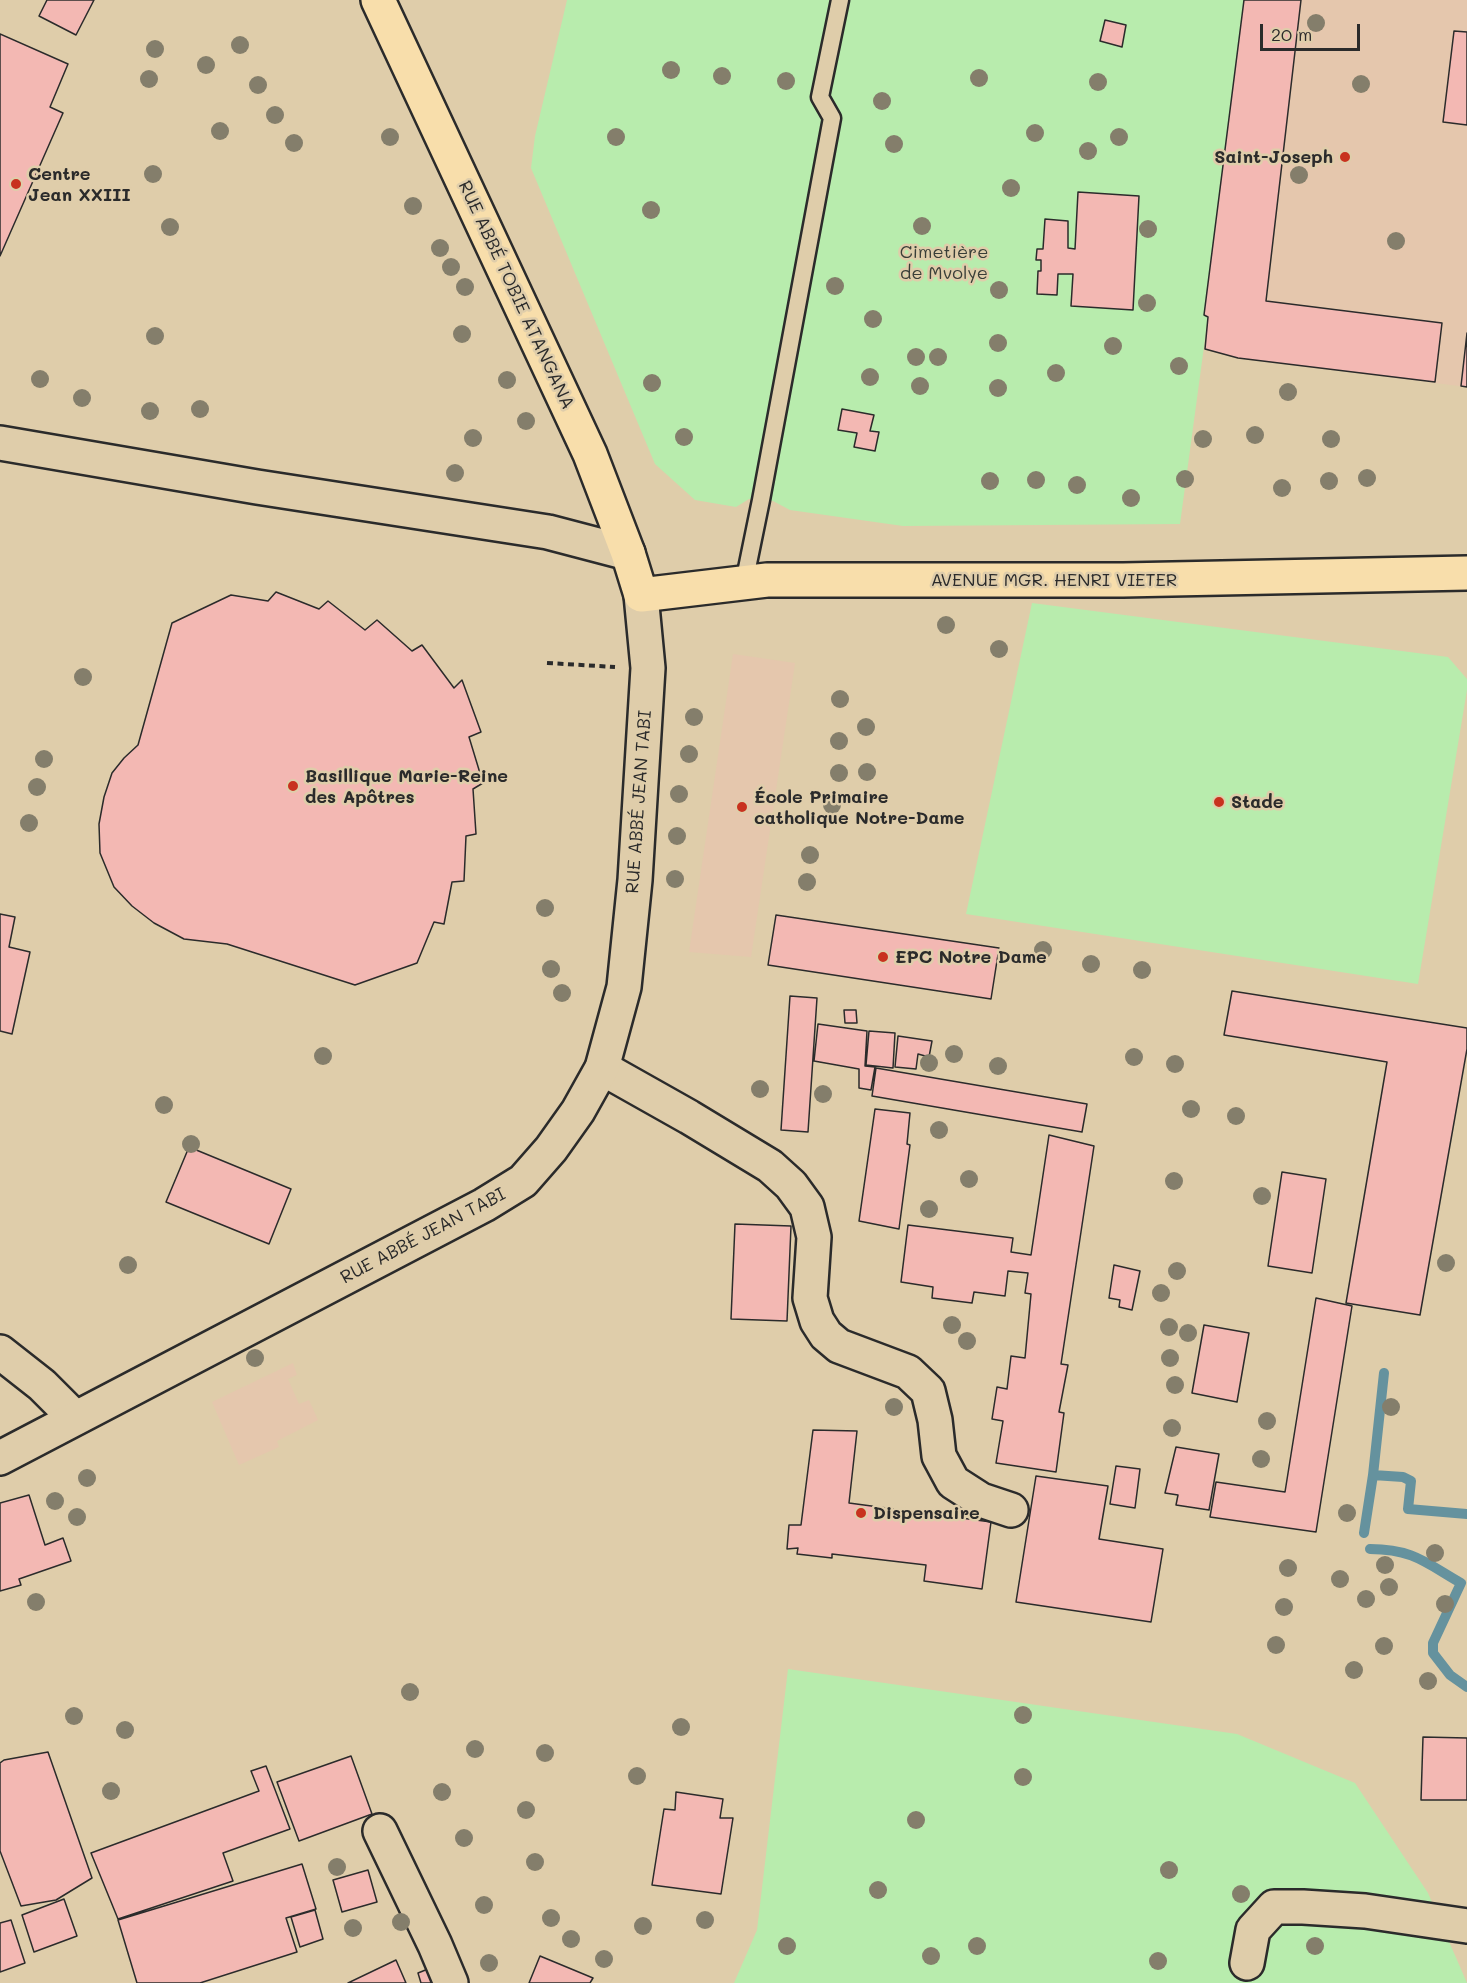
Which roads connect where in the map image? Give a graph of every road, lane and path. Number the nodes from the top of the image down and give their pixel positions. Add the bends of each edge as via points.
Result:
1 (378, 0) edge
2 (840, 0) edge
3 (0, 443) edge
4 (628, 553) junction
5 (1467, 573) edge
6 (744, 583) junction
7 (641, 595) junction
8 (547, 663) dead end
9 (648, 668) junction
10 (602, 1068) junction
11 (0, 1352) edge
12 (75, 1418) junction
13 (0, 1458) edge
14 (1011, 1510) dead end
15 (380, 1830) dead end
16 (1467, 1926) edge
17 (1247, 1963) dead end
18 (451, 1983) edge

1 - 4 main road, RUE ABBÉ TOBIE ATANGANA via 590,454
2 - 6 lane via 820,97 832,118
3 - 4 street via 549,532
4 - 7 main road, RUE ABBÉ TOBIE ATANGANA
5 - 6 main road, AVENUE MGR. HENRI VIETER
6 - 7 main road, AVENUE MGR. HENRI VIETER
7 - 9 street, RUE ABBÉ JEAN TABI
8 - 9 path
9 - 10 street, RUE ABBÉ JEAN TABI via 624,987
10 - 12 street, RUE ABBÉ JEAN TABI via 578,1111 523,1180 484,1205
10 - 14 street via 770,1166 791,1185 807,1207 814,1237 810,1298 826,1335 838,1346 908,1372 928,1391 939,1456 953,1482 981,1500
11 - 12 street
12 - 13 street, RUE ABBÉ JEAN TABI
15 - 18 street
16 - 17 street via 1365,1911 1275,1907 1253,1930

